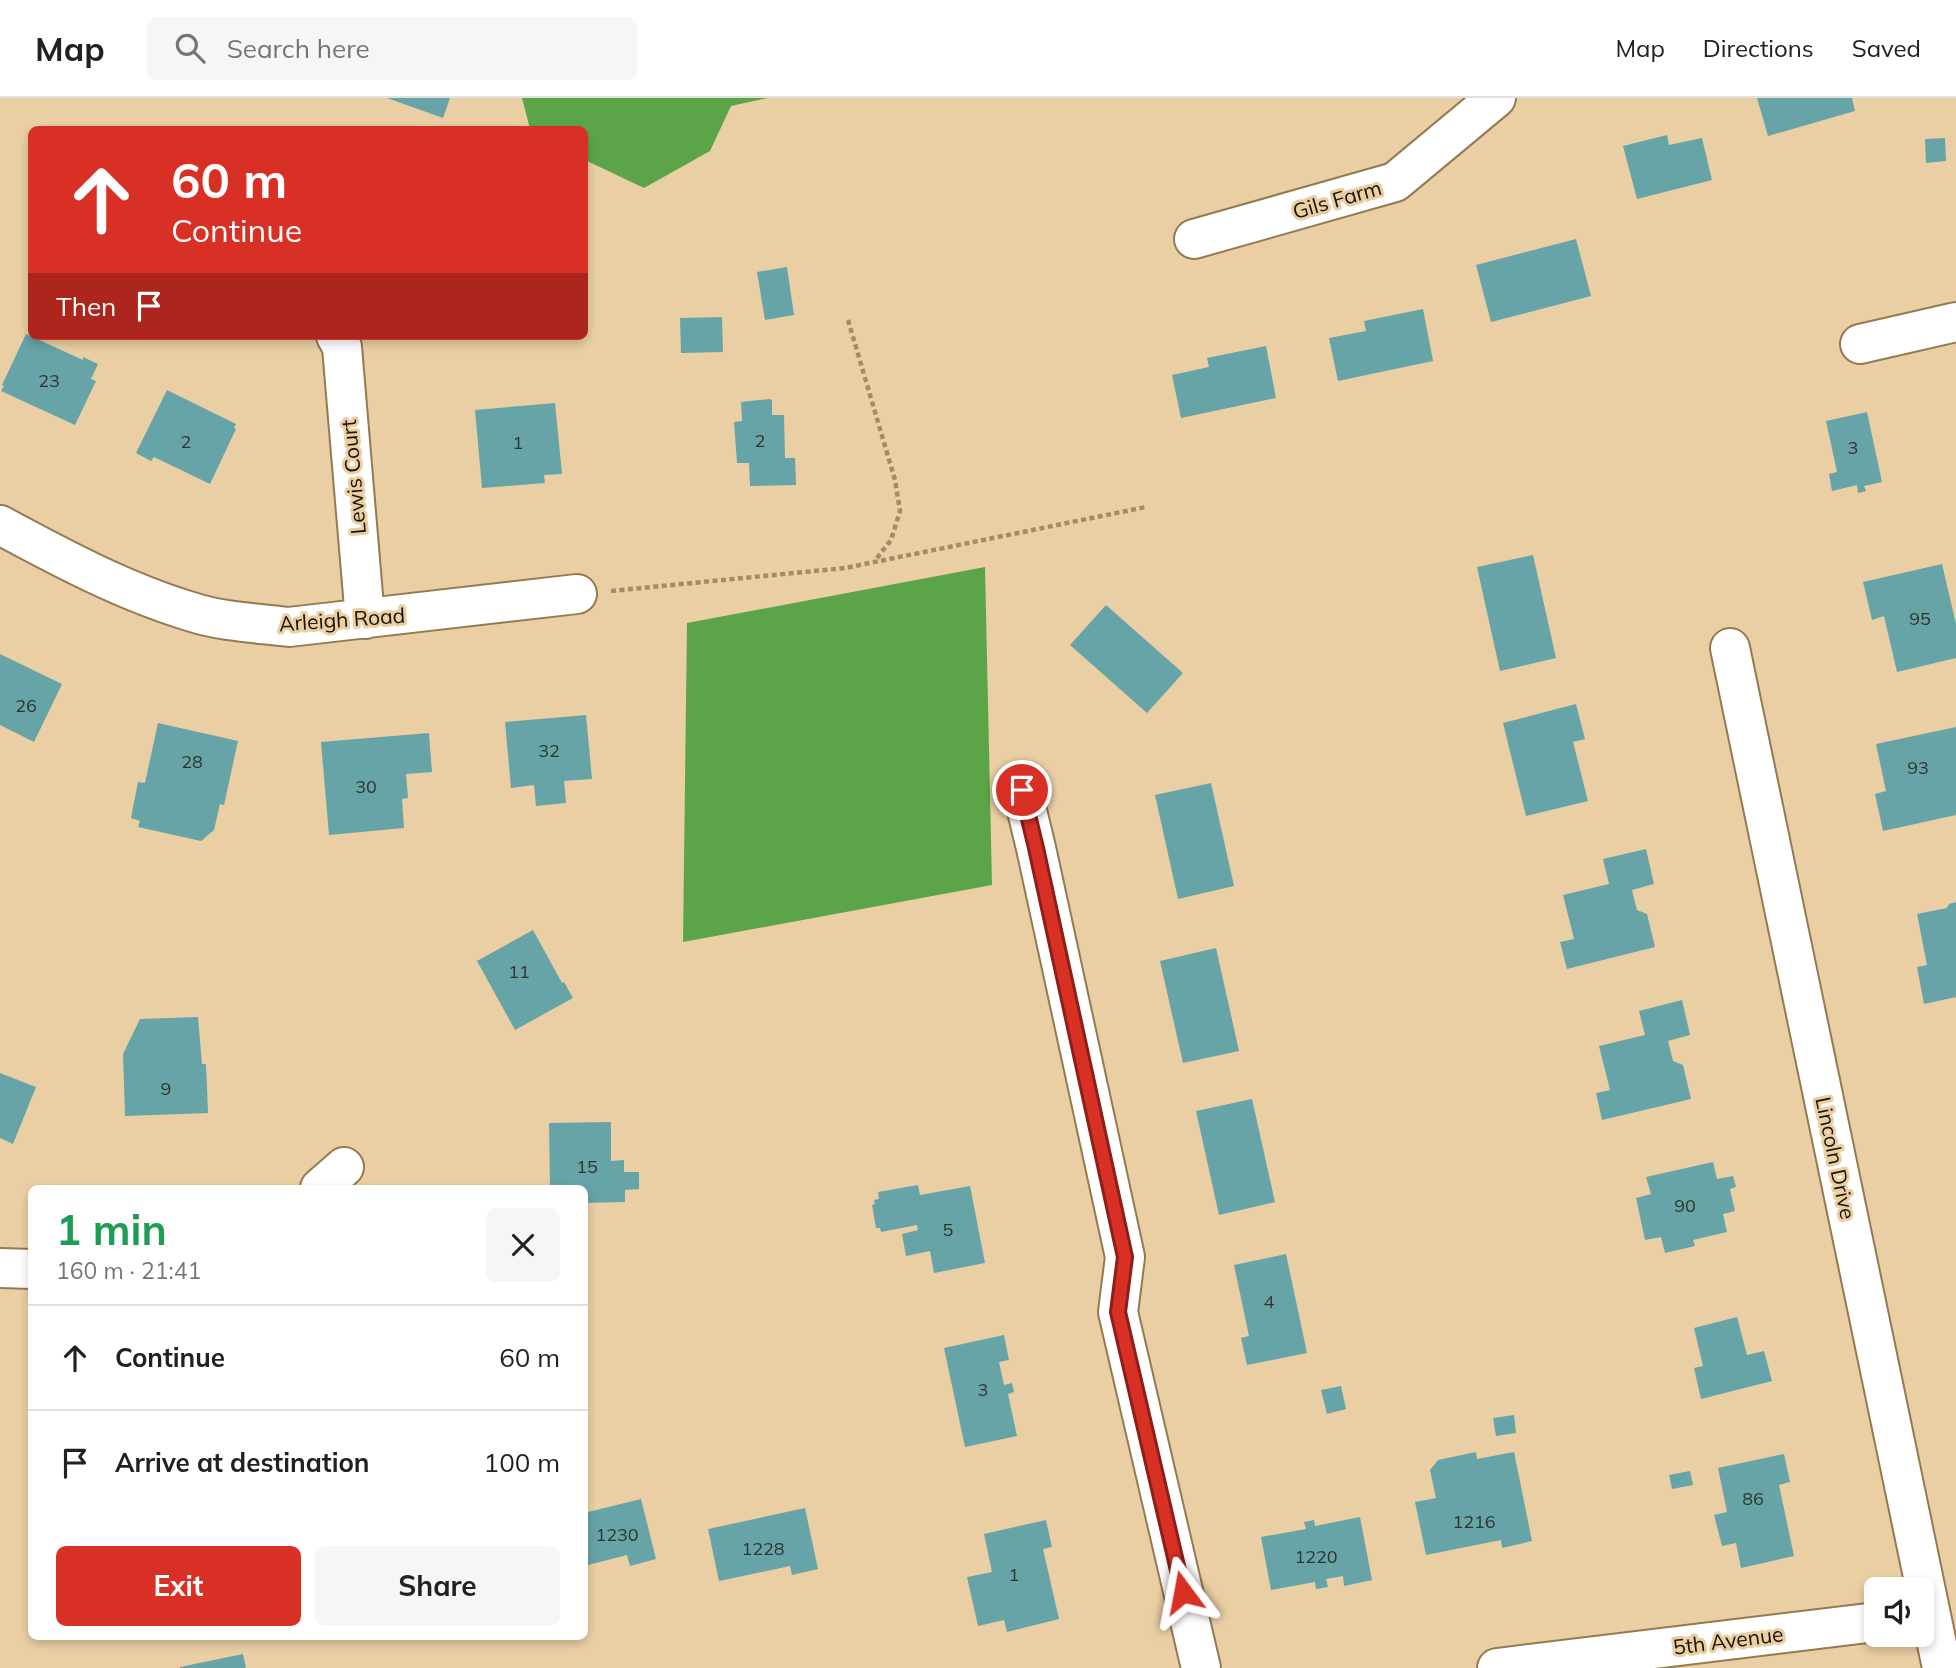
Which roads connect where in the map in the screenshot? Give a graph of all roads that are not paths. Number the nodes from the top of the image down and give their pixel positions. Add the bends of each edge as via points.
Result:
1 (1496, 98) edge
2 (1194, 239) dead end
3 (1956, 322) edge
4 (338, 340) edge
5 (1860, 344) dead end
6 (0, 525) edge
7 (577, 594) road end
8 (365, 619) junction
9 (1730, 648) dead end
10 (1022, 790) dead end
11 (0, 1268) edge
12 (28, 1269) edge
13 (1936, 1614) edge
14 (1864, 1623) edge
15 (1201, 1668) edge
16 (1496, 1668) edge
17 (1942, 1668) edge

1 - 2 street, Gils Farm via 1395,182
3 - 5 street
4 - 8 street, Lewis Court
6 - 8 street, Arleigh Road via 113,583 193,613 289,626
7 - 8 street, Arleigh Road
9 - 13 street, Lincoln Drive
10 - 15 street via 1125,1257 1118,1312
11 - 12 street
13 - 17 street, Lincoln Drive
14 - 16 street, 5th Avenue

